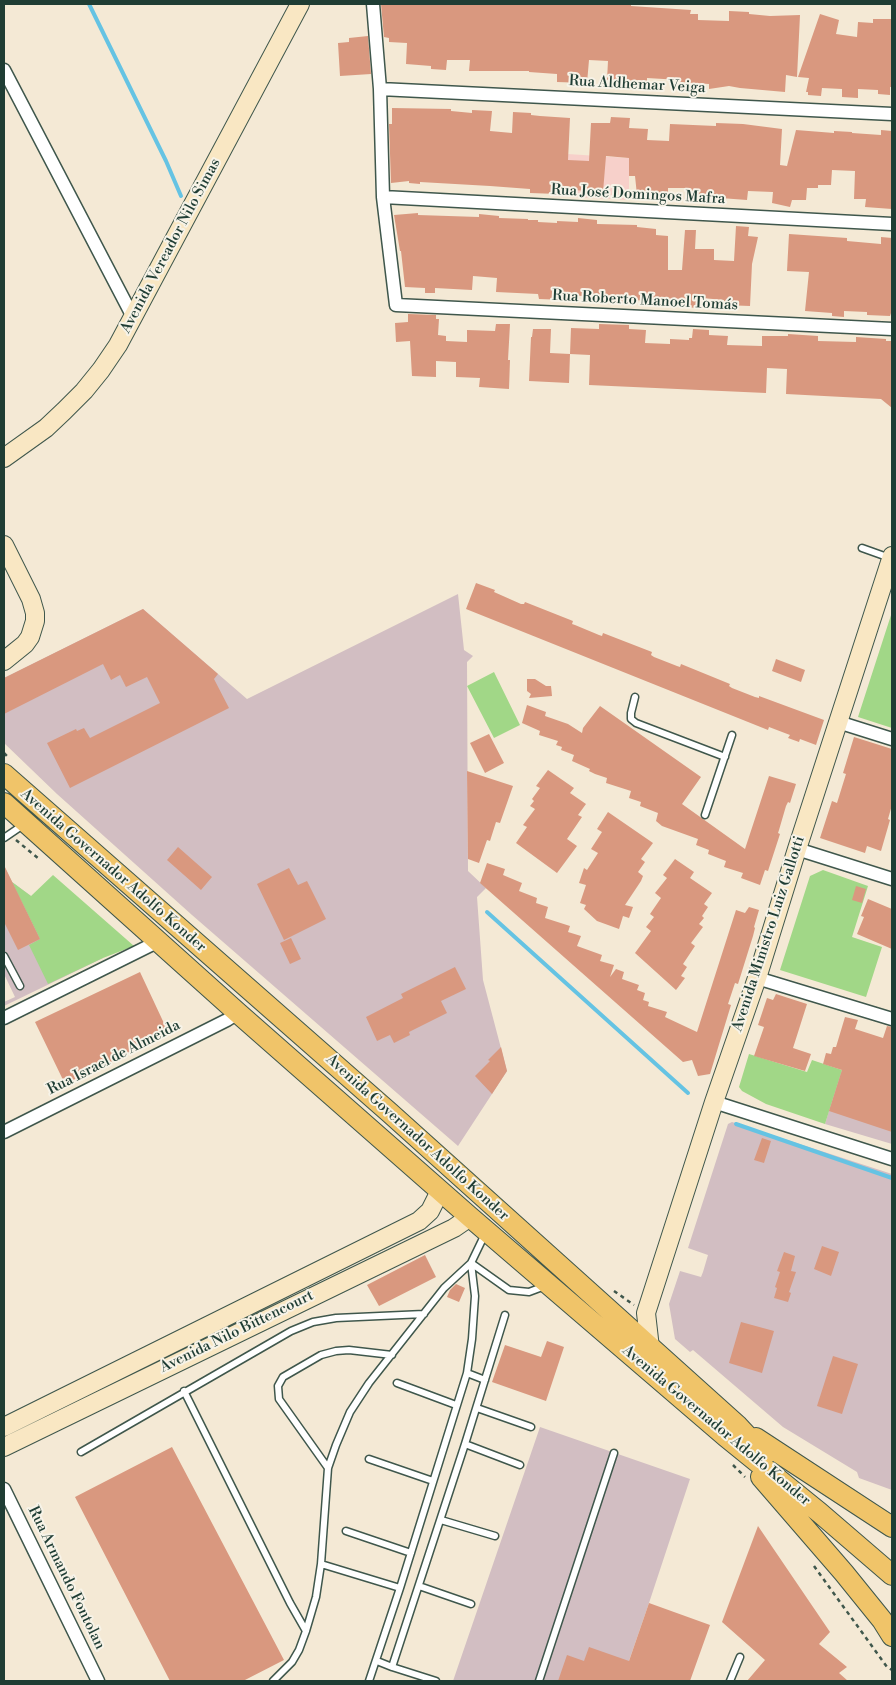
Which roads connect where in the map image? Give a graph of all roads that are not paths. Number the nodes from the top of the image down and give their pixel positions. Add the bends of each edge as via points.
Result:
1 (300, 4) edge
2 (373, 4) edge
3 (4, 70) edge
4 (380, 89) junction
5 (892, 114) edge
6 (383, 197) junction
7 (892, 224) edge
8 (133, 316) junction
9 (892, 330) edge
10 (4, 458) edge
11 (4, 545) edge
12 (862, 548) dead end
13 (892, 557) edge
14 (886, 593) edge
15 (4, 661) edge
16 (635, 697) dead end
17 (838, 722) junction
18 (732, 735) dead end
19 (892, 739) edge
20 (725, 757) junction
21 (4, 774) edge
22 (4, 803) edge
23 (705, 815) dead end
24 (26, 822) junction
25 (4, 838) edge
26 (797, 849) junction
27 (892, 879) edge
28 (159, 941) junction
29 (4, 956) edge
30 (757, 978) junction
31 (20, 986) dead end
32 (238, 1013) junction
33 (4, 1018) edge
34 (892, 1019) edge
35 (714, 1102) junction
36 (4, 1132) edge
37 (892, 1159) edge
38 (440, 1191) junction
39 (470, 1217) junction
40 (487, 1231) junction
41 (471, 1263) junction
42 (549, 1285) junction
43 (646, 1313) junction
44 (424, 1314) junction
45 (505, 1315) dead end
46 (620, 1321) junction
47 (650, 1348) junction
48 (392, 1355) junction
49 (467, 1373) junction
50 (485, 1380) junction
51 (397, 1383) dead end
52 (184, 1391) junction
53 (456, 1405) junction
54 (476, 1408) junction
55 (4, 1427) edge
56 (531, 1427) dead end
57 (731, 1431) junction
58 (465, 1444) junction
59 (4, 1447) edge
60 (81, 1452) dead end
61 (614, 1453) dead end
62 (369, 1459) dead end
63 (520, 1465) dead end
64 (328, 1468) junction
65 (433, 1481) junction
66 (4, 1488) edge
67 (441, 1520) junction
68 (892, 1527) edge
69 (346, 1531) dead end
70 (495, 1536) dead end
71 (411, 1553) junction
72 (321, 1564) junction
73 (892, 1576) edge
74 (419, 1586) junction
75 (400, 1588) junction
76 (471, 1604) dead end
77 (306, 1631) junction
78 (892, 1636) edge
79 (740, 1658) dead end
80 (376, 1661) junction
81 (392, 1667) junction
82 (275, 1680) edge
83 (98, 1681) edge
84 (369, 1681) edge
85 (436, 1681) edge
86 (539, 1681) edge
87 (730, 1681) edge

1 - 8 street, Avenida Vereador Nilo Simas
2 - 4 street
3 - 8 street
4 - 5 street, Rua Aldhemar Veiga
4 - 6 street
6 - 7 street, Rua José Domingos Mafra
6 - 9 street, Rua Roberto Manoel Tomás via 396,306
8 - 10 street, Avenida Vereador Nilo Simas via 118,346 84,391 46,428
11 - 15 street via 31,599 35,621 25,644
12 - 13 lane
13 - 14 street, Avenida Ministro Luiz Gallotti
14 - 17 street, Avenida Ministro Luiz Gallotti
16 - 20 lane via 631,719 636,723
17 - 19 street
17 - 26 street, Avenida Ministro Luiz Gallotti
18 - 20 lane
20 - 23 lane
21 - 46 main road, Avenida Governador Adolfo Konder
22 - 24 main road, Avenida Governador Adolfo Konder
24 - 25 lane
24 - 28 main road, Avenida Governador Adolfo Konder
26 - 27 street
26 - 30 street, Avenida Ministro Luiz Gallotti
28 - 32 main road, Avenida Governador Adolfo Konder
28 - 33 street
29 - 31 lane
30 - 34 street
30 - 35 street, Avenida Ministro Luiz Gallotti
32 - 36 street, Rua Israel de Almeida
32 - 38 main road, Avenida Governador Adolfo Konder
35 - 37 street
35 - 43 street, Avenida Ministro Luiz Gallotti
38 - 39 main road, Avenida Governador Adolfo Konder
38 - 55 street, Avenida Nilo Bittencourt via 430,1211 419,1221
39 - 40 main road, Avenida Governador Adolfo Konder
39 - 59 street, Avenida Nilo Bittencourt via 454,1228
40 - 41 lane
40 - 42 main road, Avenida Governador Adolfo Konder
41 - 42 lane via 509,1290 529,1292
41 - 44 lane via 444,1288
41 - 49 lane via 475,1296
42 - 57 main road, Avenida Governador Adolfo Konder
43 - 46 street
43 - 47 street, Avenida Ministro Luiz Gallotti
44 - 48 lane
44 - 52 lane via 313,1322
45 - 50 lane
46 - 47 main road, Avenida Governador Adolfo Konder
47 - 57 main road, Avenida Governador Adolfo Konder
48 - 64 lane via 350,1412
48 - 64 lane via 336,1351 321,1355 283,1377 278,1386 279,1399
49 - 50 lane
49 - 53 lane
50 - 54 lane
51 - 53 lane
52 - 60 lane
52 - 77 lane
53 - 65 lane
54 - 56 lane
54 - 58 lane
57 - 68 main road
57 - 73 main road, Avenida Governador Adolfo Konder
57 - 78 main road
58 - 63 lane
58 - 67 lane
61 - 86 lane
62 - 65 lane
64 - 72 lane
65 - 71 lane
66 - 83 street, Rua Armando Fontolan
67 - 70 lane
67 - 74 lane
69 - 71 lane
71 - 75 lane
72 - 75 lane
72 - 77 lane
74 - 76 lane
74 - 81 lane
75 - 80 lane
77 - 82 lane via 292,1662
79 - 87 lane
80 - 81 lane
80 - 84 lane
81 - 85 lane

